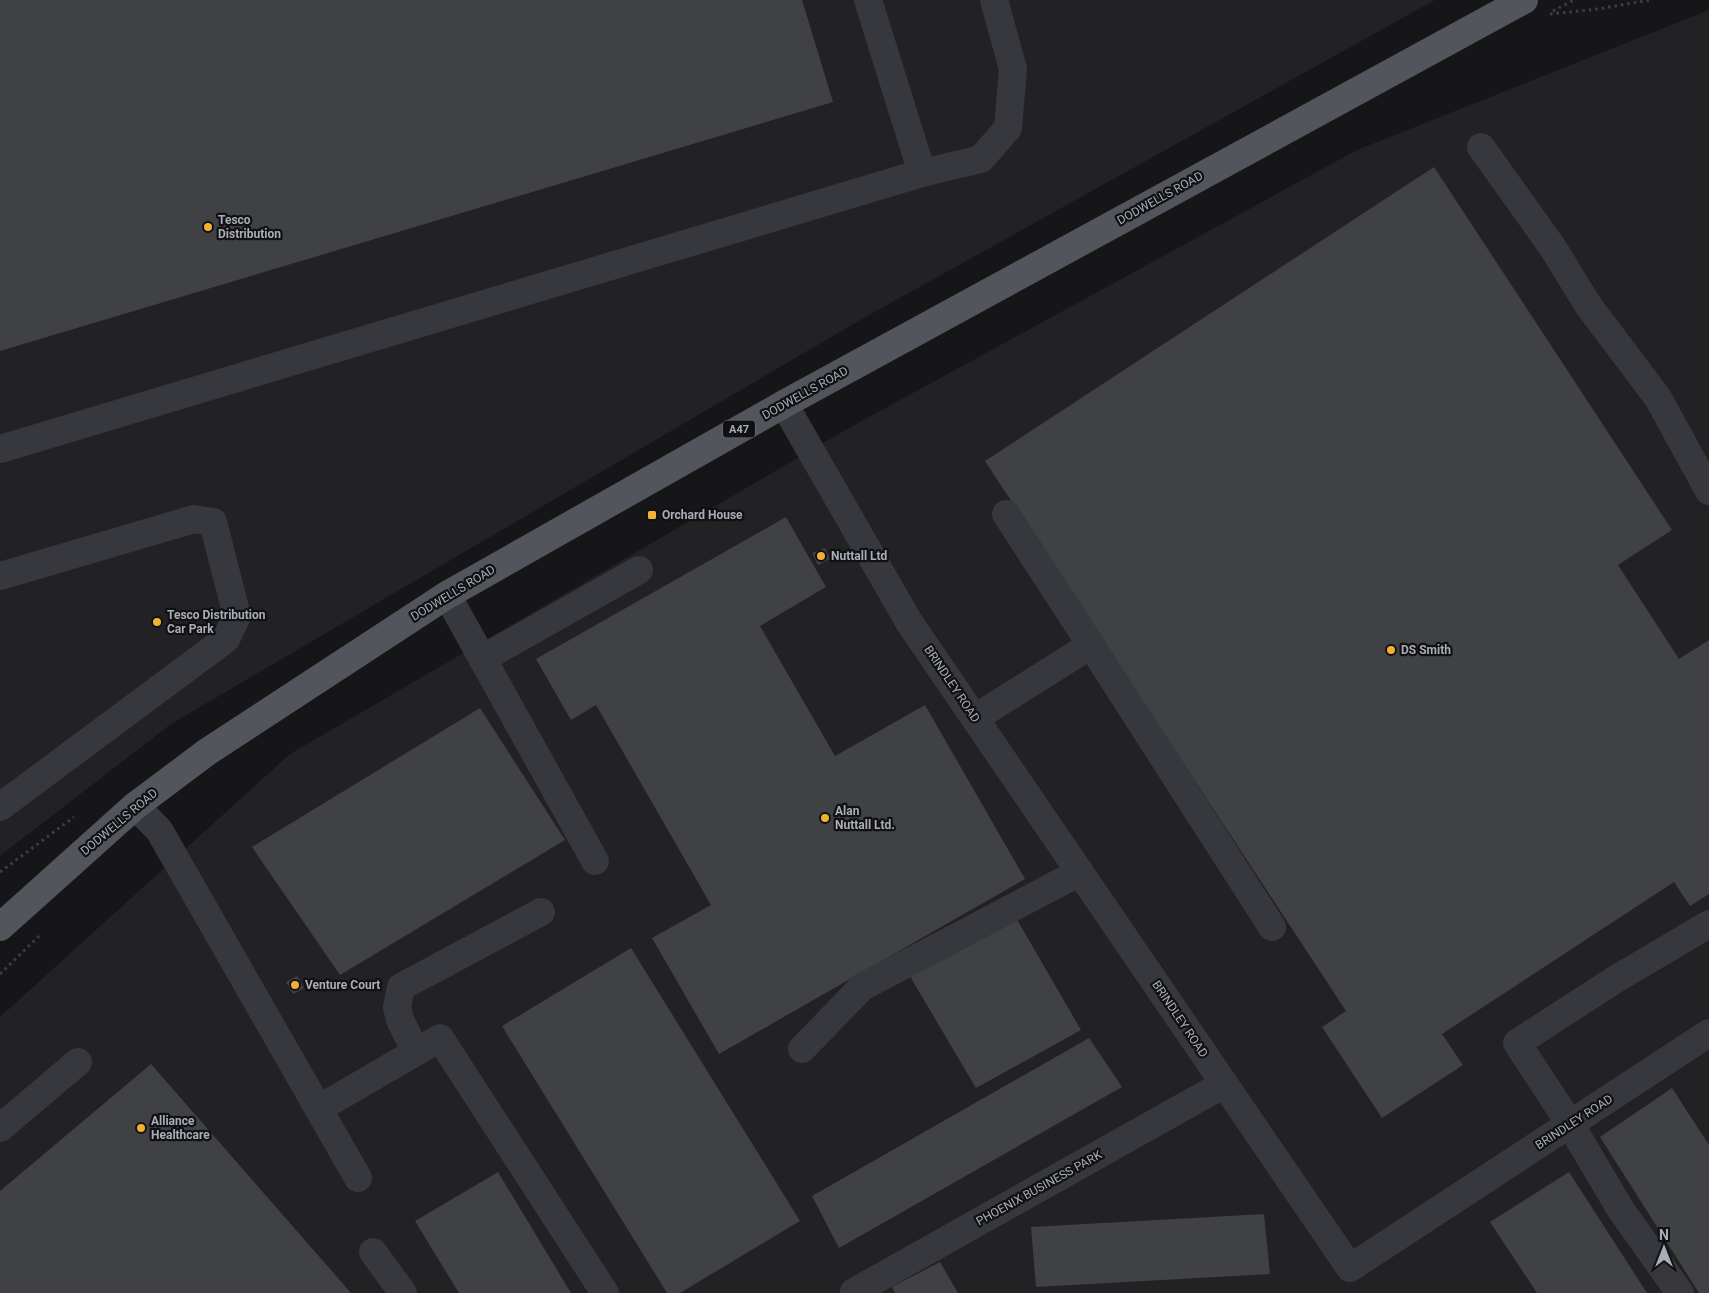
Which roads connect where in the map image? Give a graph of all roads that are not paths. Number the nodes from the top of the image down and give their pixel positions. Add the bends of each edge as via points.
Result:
1 (868, 0) edge
2 (994, 0) edge
3 (1524, 0) edge
4 (1481, 147) dead end
5 (922, 173) junction
6 (784, 404) junction
7 (0, 449) edge
8 (1709, 491) edge
9 (1006, 514) dead end
10 (639, 570) dead end
11 (0, 576) edge
12 (447, 595) junction
13 (1091, 645) junction
14 (482, 659) junction
15 (975, 718) junction
16 (135, 806) junction
17 (0, 807) edge
18 (595, 861) dead end
19 (1080, 872) junction
20 (541, 912) dead end
21 (1709, 924) edge
22 (0, 927) edge
23 (1272, 927) dead end
24 (1709, 1033) edge
25 (802, 1050) dead end
26 (416, 1052) junction
27 (78, 1062) dead end
28 (1224, 1084) junction
29 (318, 1109) junction
30 (1570, 1124) junction
31 (0, 1128) edge
32 (358, 1178) dead end
33 (373, 1252) dead end
34 (854, 1292) edge
35 (403, 1293) edge
36 (605, 1293) edge
37 (1680, 1293) edge

1 - 5 street
2 - 5 street via 1014,69 1008,128 980,160
3 - 6 main road, DODWELLS ROAD / A47
4 - 8 street via 1553,248 1588,305 1658,398
5 - 7 street
6 - 12 main road, DODWELLS ROAD / A47
6 - 15 street, BRINDLEY ROAD via 909,622
9 - 13 street
10 - 14 street
11 - 17 street via 194,519 213,522 237,616 226,639
12 - 14 street
12 - 16 main road, DODWELLS ROAD / A47 via 207,752
13 - 15 street
13 - 23 street
14 - 18 street
15 - 19 street, BRINDLEY ROAD
16 - 22 main road, DODWELLS ROAD / A47
16 - 29 street via 159,830
19 - 25 street via 862,987
19 - 28 street, BRINDLEY ROAD
20 - 26 street via 401,988 397,1006 400,1020
21 - 30 street via 1517,1043
24 - 30 street, BRINDLEY ROAD
26 - 29 street
26 - 36 street via 440,1038
27 - 31 street
28 - 30 street, BRINDLEY ROAD via 1350,1268
28 - 34 street, PHOENIX BUSINESS PARK
29 - 32 street
30 - 37 street via 1621,1210
33 - 35 street

